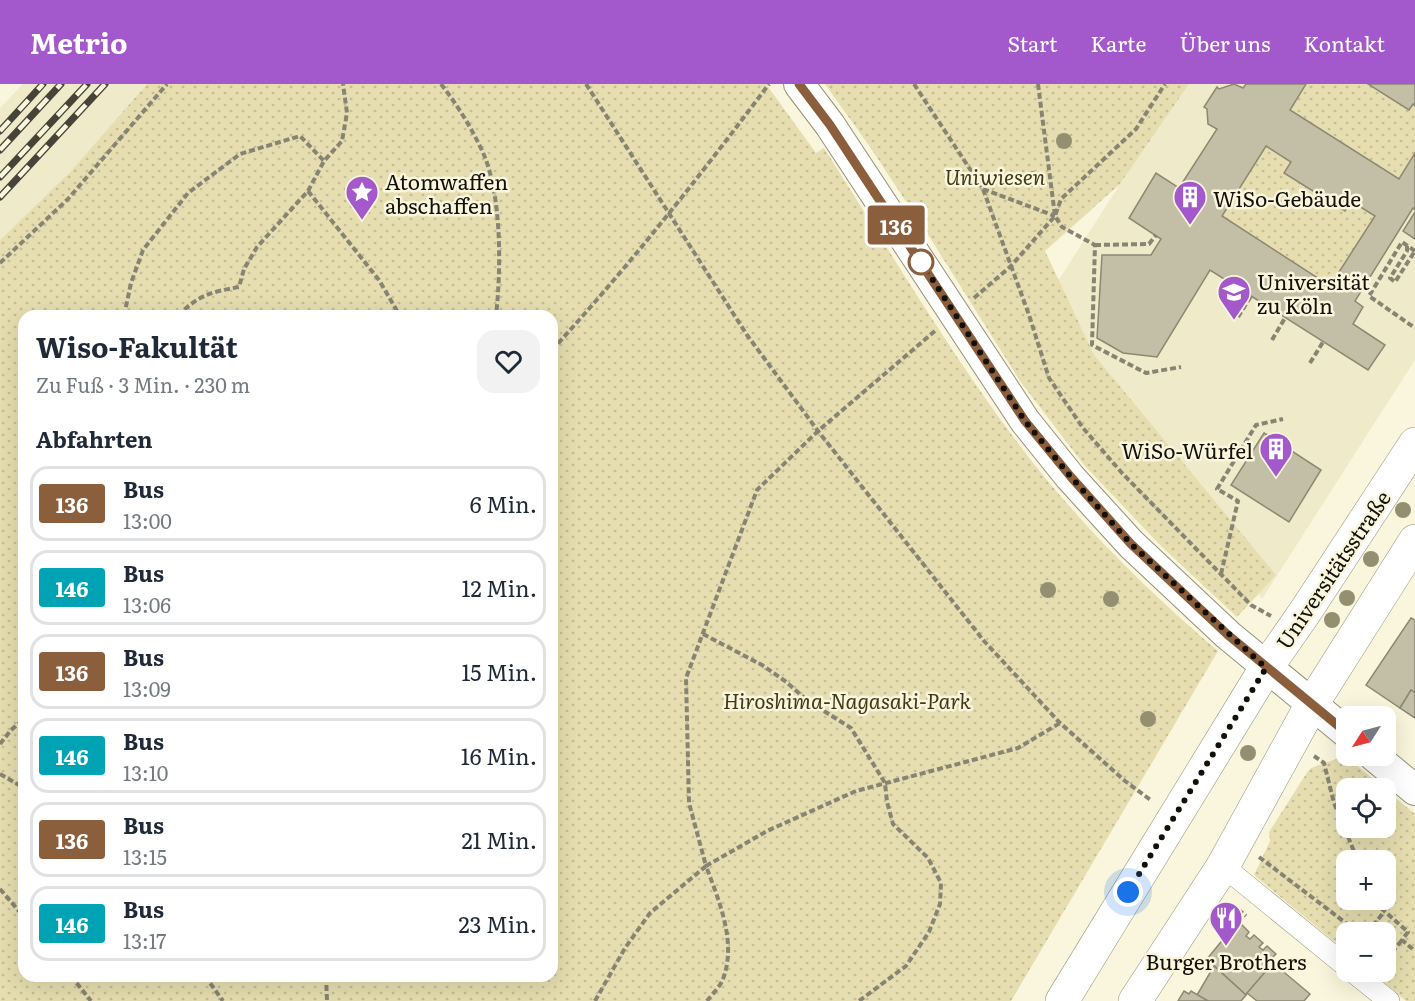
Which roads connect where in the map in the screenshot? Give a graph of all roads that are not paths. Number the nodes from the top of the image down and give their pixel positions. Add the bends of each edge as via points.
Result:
1 (799, 84) edge
2 (1415, 444) edge
3 (1415, 541) edge
4 (1266, 668) junction
5 (1312, 704) junction
6 (1336, 724) edge
7 (1386, 766) edge
8 (1415, 790) edge
9 (1230, 853) junction
10 (1336, 956) edge
11 (1082, 967) junction
12 (1365, 982) edge
13 (1062, 1001) edge
14 (1091, 1001) edge
15 (1135, 1001) edge
16 (1389, 1001) edge

1 - 4 main road via 837,135 1025,421 1131,544
2 - 4 main road, Universitätsstraße
3 - 5 main road
4 - 5 main road
4 - 11 main road, Universitätsstraße
5 - 6 main road
5 - 9 main road
7 - 8 main road
9 - 10 street
9 - 15 main road
11 - 13 main road, Universitätsstraße
11 - 14 main road
12 - 16 street

